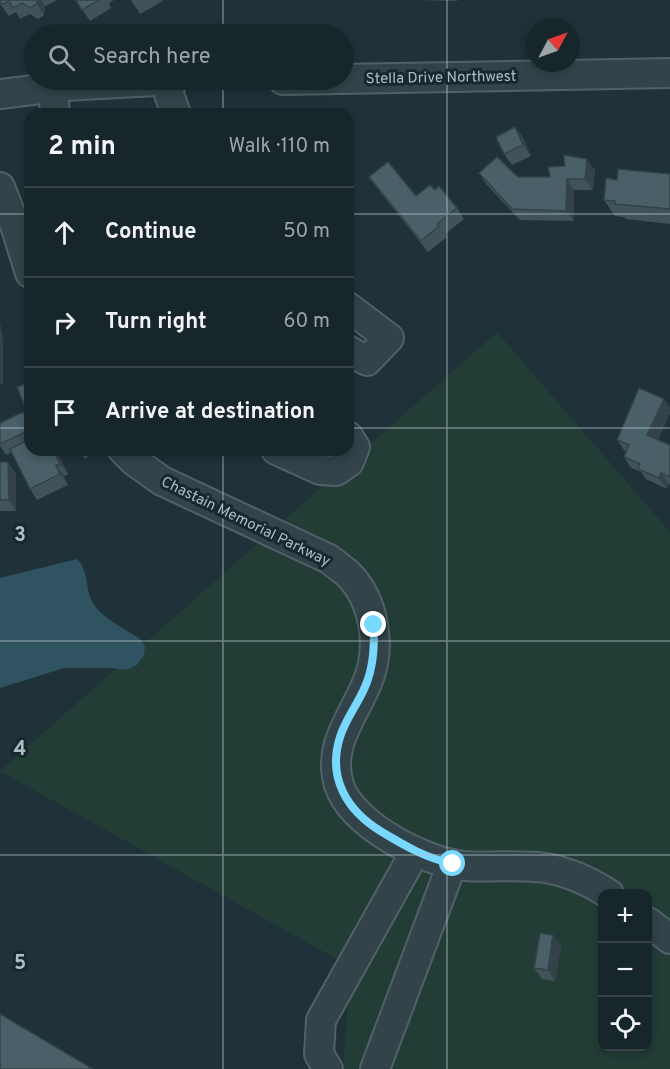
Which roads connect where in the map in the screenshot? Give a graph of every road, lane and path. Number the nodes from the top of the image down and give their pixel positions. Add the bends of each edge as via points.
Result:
1 (670, 73) edge
2 (354, 79) edge
3 (112, 90) edge
4 (168, 90) edge
5 (0, 94) edge
6 (54, 101) edge
7 (174, 108) edge
8 (0, 187) edge
9 (24, 254) edge
10 (354, 312) edge
11 (354, 353) edge
12 (129, 456) edge
13 (290, 456) edge
14 (351, 456) edge
15 (415, 852) junction
16 (453, 864) junction
17 (601, 889) edge
18 (652, 925) edge
19 (670, 939) edge
20 (328, 1069) edge
21 (375, 1069) edge

1 - 2 street, Stella Drive Northwest
3 - 6 street
4 - 7 street
5 - 6 street
8 - 9 street
10 - 11 street via 389,338 367,361
12 - 15 street, Chastain Memorial Parkway via 162,481 329,559 362,593 374,625 374,659 368,682 340,736 335,758 339,786 354,811 369,825
13 - 14 street via 321,470 336,471
15 - 16 street, Chastain Memorial Parkway
15 - 20 street via 321,1020 319,1054
16 - 17 street, Chastain Memorial Parkway via 545,868 571,874
16 - 21 street
18 - 19 street

